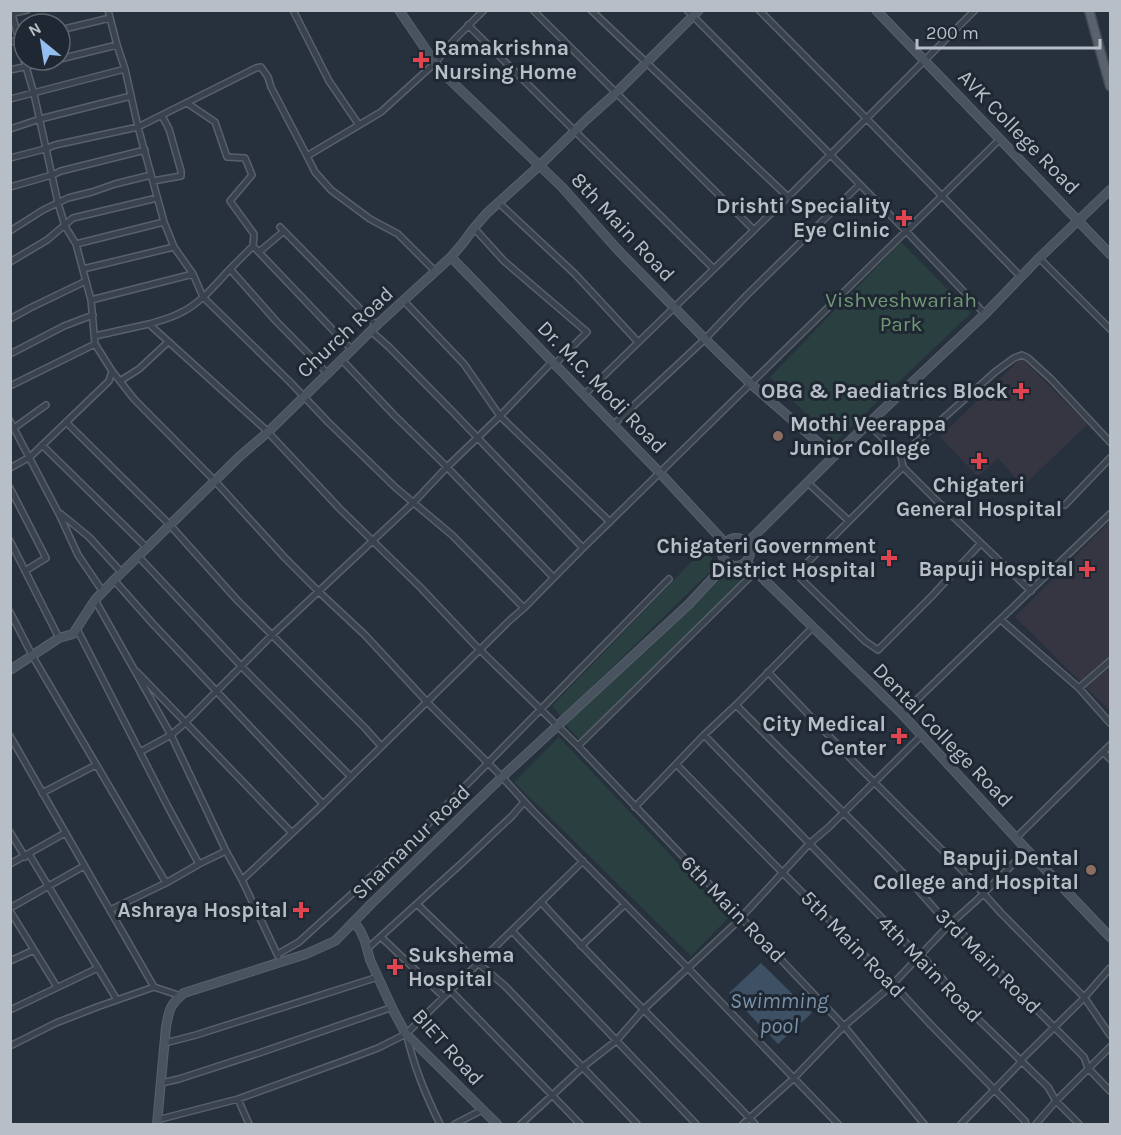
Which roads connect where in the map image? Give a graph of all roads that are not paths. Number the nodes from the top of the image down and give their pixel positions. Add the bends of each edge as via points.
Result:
1 (27, 10) edge
2 (108, 10) edge
3 (292, 10) edge
4 (399, 10) edge
5 (484, 10) edge
6 (533, 10) edge
7 (591, 10) edge
8 (759, 10) edge
9 (876, 10) edge
10 (975, 10) edge
11 (1089, 10) edge
12 (693, 12) edge
13 (11, 13) edge
14 (110, 18) junction
15 (468, 25) junction
16 (72, 27) edge
17 (117, 45) junction
18 (72, 56) edge
19 (924, 61) junction
20 (646, 62) junction
21 (435, 63) junction
22 (125, 69) junction
23 (27, 72) edge
24 (1109, 79) edge
25 (616, 93) junction
26 (34, 94) junction
27 (131, 96) junction
28 (10, 99) edge
29 (187, 103) junction
30 (162, 116) junction
31 (866, 118) junction
32 (40, 119) junction
33 (359, 125) junction
34 (138, 127) junction
35 (10, 129) edge
36 (575, 131) junction
37 (1000, 139) junction
38 (45, 149) junction
39 (145, 150) junction
40 (830, 154) junction
41 (307, 156) junction
42 (10, 158) edge
43 (539, 166) junction
44 (51, 175) junction
45 (152, 178) junction
46 (860, 185) junction
47 (10, 187) edge
48 (1110, 190) edge
49 (942, 196) junction
50 (788, 197) junction
51 (157, 198) junction
52 (58, 203) junction
53 (499, 203) junction
54 (1078, 220) junction
55 (164, 222) junction
56 (65, 226) junction
57 (474, 228) junction
58 (753, 229) junction
59 (10, 231) edge
60 (906, 231) junction
61 (76, 244) junction
62 (253, 246) junction
63 (174, 247) junction
64 (259, 252) junction
65 (1110, 253) edge
66 (450, 257) junction
67 (1039, 258) junction
68 (10, 262) edge
69 (83, 269) junction
70 (230, 269) junction
71 (714, 269) junction
72 (435, 271) junction
73 (193, 274) junction
74 (1020, 277) junction
75 (86, 281) junction
76 (203, 297) junction
77 (91, 300) junction
78 (404, 301) junction
79 (674, 307) junction
80 (985, 314) junction
81 (93, 315) junction
82 (10, 319) edge
83 (148, 324) junction
84 (374, 328) junction
85 (1110, 329) edge
86 (95, 336) junction
87 (705, 339) junction
88 (168, 342) junction
89 (638, 342) junction
90 (95, 344) junction
91 (352, 351) junction
92 (10, 354) edge
93 (342, 360) junction
94 (553, 363) junction
95 (112, 371) junction
96 (328, 374) junction
97 (120, 381) junction
98 (751, 384) junction
99 (10, 386) edge
100 (584, 395) junction
101 (303, 396) junction
102 (46, 405) dead end
103 (500, 416) junction
104 (10, 421) edge
105 (66, 422) junction
106 (868, 424) junction
107 (613, 425) junction
108 (14, 428) junction
109 (268, 432) junction
110 (476, 438) junction
111 (1110, 442) edge
112 (42, 445) junction
113 (834, 456) junction
114 (901, 456) junction
115 (30, 457) junction
116 (1110, 458) edge
117 (447, 467) junction
118 (903, 467) junction
119 (10, 468) edge
120 (660, 472) junction
121 (215, 481) junction
122 (808, 483) junction
123 (10, 488) edge
124 (413, 503) junction
125 (1065, 505) dead end
126 (57, 511) junction
127 (1110, 514) edge
128 (849, 521) junction
129 (610, 522) junction
130 (170, 525) junction
131 (373, 540) junction
132 (10, 541) edge
133 (981, 543) junction
134 (726, 544) junction
135 (746, 544) junction
136 (147, 548) junction
137 (583, 548) junction
138 (12, 550) edge
139 (138, 556) junction
140 (746, 562) junction
141 (727, 563) junction
142 (25, 571) junction
143 (755, 572) junction
144 (122, 573) junction
145 (553, 577) junction
146 (669, 579) dead end
147 (114, 580) junction
148 (318, 591) junction
149 (1031, 591) junction
150 (103, 592) junction
151 (95, 600) junction
152 (524, 608) junction
153 (10, 612) edge
154 (1001, 620) junction
155 (812, 628) junction
156 (77, 629) junction
157 (272, 635) junction
158 (59, 638) junction
159 (480, 650) junction
160 (33, 657) junction
161 (1110, 661) edge
162 (131, 664) junction
163 (241, 666) junction
164 (10, 670) edge
165 (768, 672) junction
166 (1079, 688) junction
167 (216, 691) junction
168 (428, 702) junction
169 (736, 705) junction
170 (540, 709) junction
171 (902, 714) junction
172 (185, 723) junction
173 (1110, 723) edge
174 (558, 726) junction
175 (171, 735) junction
176 (704, 735) junction
177 (10, 736) edge
178 (921, 736) junction
179 (1110, 745) edge
180 (381, 746) junction
181 (578, 746) junction
182 (140, 752) junction
183 (1103, 752) junction
184 (1110, 759) edge
185 (488, 763) junction
186 (96, 765) junction
187 (677, 765) junction
188 (350, 777) junction
189 (502, 777) junction
190 (874, 782) junction
191 (42, 793) junction
192 (525, 802) junction
193 (323, 804) junction
194 (635, 807) junction
195 (843, 813) junction
196 (10, 832) edge
197 (65, 833) junction
198 (292, 833) junction
199 (1016, 838) junction
200 (809, 844) junction
201 (1027, 850) junction
202 (226, 851) junction
203 (27, 855) junction
204 (583, 861) junction
205 (10, 864) edge
206 (199, 864) junction
207 (84, 866) junction
208 (783, 873) junction
209 (242, 880) junction
210 (166, 883) junction
211 (49, 887) junction
212 (983, 894) junction
213 (541, 902) junction
214 (625, 904) junction
215 (418, 905) junction
216 (10, 910) edge
217 (110, 910) junction
218 (740, 917) junction
219 (354, 922) junction
220 (949, 925) junction
221 (512, 931) junction
222 (1109, 933) edge
223 (381, 937) junction
224 (581, 946) junction
225 (367, 949) junction
226 (34, 950) junction
227 (278, 954) junction
228 (921, 955) junction
229 (10, 961) edge
230 (280, 963) junction
231 (478, 963) junction
232 (687, 967) junction
233 (98, 968) junction
234 (1110, 968) edge
235 (378, 977) junction
236 (892, 983) junction
237 (57, 987) junction
238 (154, 987) junction
239 (451, 991) junction
240 (181, 996) junction
241 (444, 997) junction
242 (1084, 997) junction
243 (117, 1000) junction
244 (393, 1007) junction
245 (644, 1009) junction
246 (10, 1010) edge
247 (844, 1026) junction
248 (1055, 1027) junction
249 (406, 1034) junction
250 (1110, 1035) edge
251 (616, 1041) junction
252 (165, 1043) junction
253 (10, 1046) edge
254 (1110, 1047) edge
255 (1021, 1060) junction
256 (583, 1067) junction
257 (1088, 1068) junction
258 (794, 1078) junction
259 (161, 1083) junction
260 (994, 1089) junction
261 (1110, 1090) edge
262 (552, 1096) junction
263 (238, 1099) junction
264 (1056, 1101) junction
265 (482, 1110) junction
266 (749, 1119) junction
267 (157, 1122) edge
268 (249, 1125) edge
269 (440, 1125) edge
270 (455, 1125) edge
271 (497, 1125) edge
272 (521, 1125) edge
273 (580, 1125) edge
274 (637, 1125) edge
275 (696, 1125) edge
276 (743, 1125) edge
277 (755, 1125) edge
278 (838, 1125) edge
279 (924, 1125) edge
280 (961, 1125) edge
281 (1026, 1125) edge
282 (1035, 1125) edge
283 (1079, 1125) edge

1 - 13 street
2 - 14 street
3 - 33 street via 329,81
4 - 21 main road, 8th Main Road
5 - 15 street
6 - 25 street
7 - 20 street
8 - 31 street
9 - 19 main road, AVK College Road
10 - 19 street
11 - 24 main road
12 - 20 main road, Church Road
12 - 40 street
14 - 16 street
14 - 17 street
15 - 21 street
15 - 36 street
17 - 18 street
17 - 22 street
19 - 31 street
19 - 37 main road, AVK College Road
20 - 25 main road, Church Road
20 - 50 street
21 - 33 street via 381,112
21 - 43 main road, 8th Main Road
22 - 26 street
22 - 27 street
23 - 26 street
25 - 36 main road, Church Road
25 - 58 street
26 - 28 street
26 - 32 street
27 - 32 street
27 - 34 street
29 - 30 street
29 - 41 street via 261,68
29 - 62 street via 215,122 227,157 245,158 252,175 230,201 254,234
30 - 34 street
30 - 45 street via 181,176
31 - 40 street
31 - 49 street
32 - 35 street
32 - 38 street
33 - 41 street
34 - 38 street
34 - 39 street
36 - 43 main road, Church Road
36 - 71 street
37 - 49 street
37 - 54 main road, AVK College Road
38 - 42 street
38 - 44 street
39 - 44 street
39 - 45 street
40 - 46 street
40 - 50 street
41 - 72 street via 331,190 398,234
43 - 53 main road, Church Road
43 - 79 main road, 8th Main Road
44 - 47 street
44 - 52 street
45 - 51 street
45 - 52 street via 115,184
46 - 60 street
46 - 87 street
48 - 54 main road
49 - 60 street
49 - 74 street
50 - 58 street
51 - 55 street
51 - 56 street via 73,218
52 - 56 street
52 - 59 street
53 - 57 main road, Church Road
53 - 89 street via 575,274
54 - 65 main road, AVK College Road
54 - 67 main road
55 - 61 street
55 - 63 street
56 - 61 street
56 - 68 street
57 - 66 main road, Church Road
57 - 94 street via 504,261 587,332
58 - 71 street
60 - 80 street
60 - 98 street
61 - 69 street
62 - 64 street
62 - 70 street
63 - 69 street
63 - 73 street
64 - 84 street via 282,229
64 - 91 street
66 - 72 main road, Church Road
66 - 94 main road, Dr. M.C. Modi Road
67 - 74 main road
67 - 85 street
69 - 75 street
70 - 76 street
70 - 96 street
71 - 79 street
72 - 78 main road, Church Road
73 - 76 street
73 - 77 street
74 - 80 main road
75 - 77 street
75 - 82 street
76 - 83 street via 179,314
76 - 101 street
77 - 81 street
78 - 84 main road, Church Road
78 - 103 street via 464,364
79 - 87 main road, 8th Main Road
79 - 89 street
80 - 106 main road
81 - 86 street
81 - 92 street
83 - 86 street
83 - 88 street, 6th Main Road
84 - 91 main road, Church Road
84 - 110 street
86 - 90 street
87 - 98 main road, 8th Main Road
87 - 107 street
88 - 97 street
88 - 109 street, 6th Main Road
89 - 100 street
90 - 95 street
90 - 99 street
91 - 93 main road, Church Road
93 - 96 main road, Church Road
93 - 117 street
94 - 100 main road, Dr. M.C. Modi Road
94 - 103 street
95 - 97 street
95 - 105 street via 109,381
96 - 101 main road, Church Road
97 - 121 street
98 - 113 main road, 8th Main Road
98 - 120 street
100 - 107 main road, Dr. M.C. Modi Road
101 - 109 main road, Church Road
101 - 124 street
102 - 108 street
103 - 110 street
103 - 129 street
104 - 108 street
105 - 112 street
105 - 130 street
106 - 113 main road
106 - 114 street
107 - 120 main road, Dr. M.C. Modi Road
108 - 115 street
109 - 121 main road, Church Road
109 - 131 street, 6th Main Road
110 - 117 street
110 - 137 street
111 - 114 street via 1051,379 1022,355 995,372
112 - 115 street
112 - 136 street
113 - 122 main road
114 - 118 street
115 - 119 street
115 - 126 street
116 - 125 street
117 - 124 street
117 - 145 street
118 - 128 street
118 - 133 street
120 - 129 street
120 - 134 main road, Dr. M.C. Modi Road
121 - 130 main road, Church Road
121 - 148 street
122 - 128 street
122 - 135 main road
123 - 142 street via 46,558
124 - 131 street
124 - 152 street via 452,535
126 - 144 street via 89,537
126 - 150 street via 78,555
127 - 149 street
128 - 133 street via 796,574 878,650
129 - 137 street
130 - 136 main road, Church Road
130 - 157 street
131 - 148 street
131 - 159 street, 6th Main Road
132 - 138 street
133 - 149 street
134 - 135 main road via 735,539
134 - 141 main road via 722,553
135 - 140 main road via 750,554
136 - 139 main road, Church Road
137 - 145 street
138 - 142 street
139 - 144 main road, Church Road
139 - 163 street
140 - 141 main road via 737,566
140 - 143 main road, Dental College Road
141 - 174 main road, Shamanur Road via 689,604
142 - 158 street
143 - 155 main road, Dental College Road
143 - 181 street
144 - 147 main road, Church Road
145 - 152 street
146 - 170 street
147 - 150 main road, Church Road
147 - 167 street
148 - 157 street
148 - 168 street
149 - 154 street
150 - 151 main road, Church Road
151 - 156 main road, Church Road
151 - 162 street
152 - 159 street
153 - 160 street
154 - 166 street
154 - 171 street
155 - 165 street
155 - 171 main road, Dental College Road
156 - 158 main road
156 - 182 street
157 - 163 street
157 - 180 street
158 - 160 main road
159 - 168 street
159 - 170 street, 6th Main Road
160 - 164 main road
160 - 186 street
161 - 166 street
162 - 172 street
162 - 175 street
163 - 167 street
163 - 188 street
165 - 169 street
165 - 190 street
166 - 173 street
167 - 172 street
167 - 193 street
168 - 180 street
168 - 185 street
169 - 176 street
169 - 195 street, 3rd Main Road
170 - 174 street, 6th Main Road
170 - 185 street
171 - 178 main road, Dental College Road
172 - 175 street
172 - 198 street
174 - 181 street, 6th Main Road
174 - 189 main road, Shamanur Road
175 - 182 street
175 - 202 street
176 - 187 street
176 - 200 street, 4th Main Road
177 - 191 street
178 - 190 street
178 - 199 main road, Dental College Road
179 - 183 street
180 - 188 street
181 - 194 street, 6th Main Road
182 - 206 street
183 - 184 street
183 - 199 street
185 - 189 street
185 - 227 street via 409,842 299,942
186 - 191 street
186 - 210 street
187 - 194 street
187 - 208 street, 5th Main Road
188 - 193 street
189 - 192 street
189 - 219 main road, Shamanur Road
190 - 195 street
190 - 212 street
191 - 197 street
192 - 204 street
192 - 215 street
193 - 198 street
194 - 218 street, 6th Main Road
195 - 200 street
195 - 220 street, 3rd Main Road
196 - 203 street
197 - 203 street
197 - 207 street
198 - 209 street
199 - 201 main road, Dental College Road
200 - 208 street
200 - 228 street, 4th Main Road
201 - 212 street
201 - 222 main road, Dental College Road
202 - 206 street
202 - 209 street
203 - 205 street
203 - 211 street
204 - 213 street
204 - 214 street
206 - 210 street
207 - 211 street
207 - 217 street
208 - 218 street
208 - 236 street, 5th Main Road
209 - 227 street
210 - 217 street
211 - 216 street
211 - 233 street
212 - 220 street
212 - 242 street
213 - 221 street
213 - 224 street
214 - 224 street
214 - 232 street
215 - 223 street
215 - 231 street
216 - 226 street
217 - 238 street
218 - 232 street
218 - 247 street, 6th Main Road
219 - 225 main road, BIET Road
219 - 230 main road, Shamanur Road via 335,941
220 - 228 street
220 - 248 street, 3rd Main Road via 962,933
221 - 231 street
221 - 251 street
223 - 225 street
223 - 241 street
224 - 245 street
225 - 235 main road, BIET Road
226 - 229 street
226 - 237 street
227 - 230 street
228 - 236 street
228 - 255 street, 4th Main Road
230 - 240 main road, Shamanur Road
231 - 239 street
231 - 256 street
232 - 245 street
232 - 258 street
233 - 237 street
233 - 243 street
234 - 242 street
235 - 244 main road, BIET Road
235 - 252 street
236 - 247 street
236 - 260 street, 5th Main Road
237 - 246 street
238 - 240 street
238 - 243 street
239 - 241 street
239 - 262 street
240 - 252 main road via 169,1012
241 - 249 street
242 - 248 street
242 - 250 street
243 - 253 street
244 - 249 main road, BIET Road
244 - 259 street
245 - 251 street
245 - 266 street
247 - 258 street
247 - 279 street, 6th Main Road
248 - 255 street
248 - 257 street, 3rd Main Road via 1084,1056
249 - 263 street
249 - 265 main road, BIET Road
249 - 269 street
251 - 256 street
251 - 275 street
252 - 259 main road
254 - 257 street
255 - 260 street
255 - 264 street, 4th Main Road via 1048,1087
256 - 262 street
256 - 274 street
257 - 261 street, 3rd Main Road
257 - 264 street
258 - 266 street
258 - 278 street
259 - 267 main road
260 - 280 street
260 - 281 street, 5th Main Road
262 - 272 street
262 - 273 street
263 - 267 street
263 - 268 street
264 - 282 street
264 - 283 street, 4th Main Road
265 - 270 street
265 - 271 main road, BIET Road
266 - 276 street
266 - 277 street

